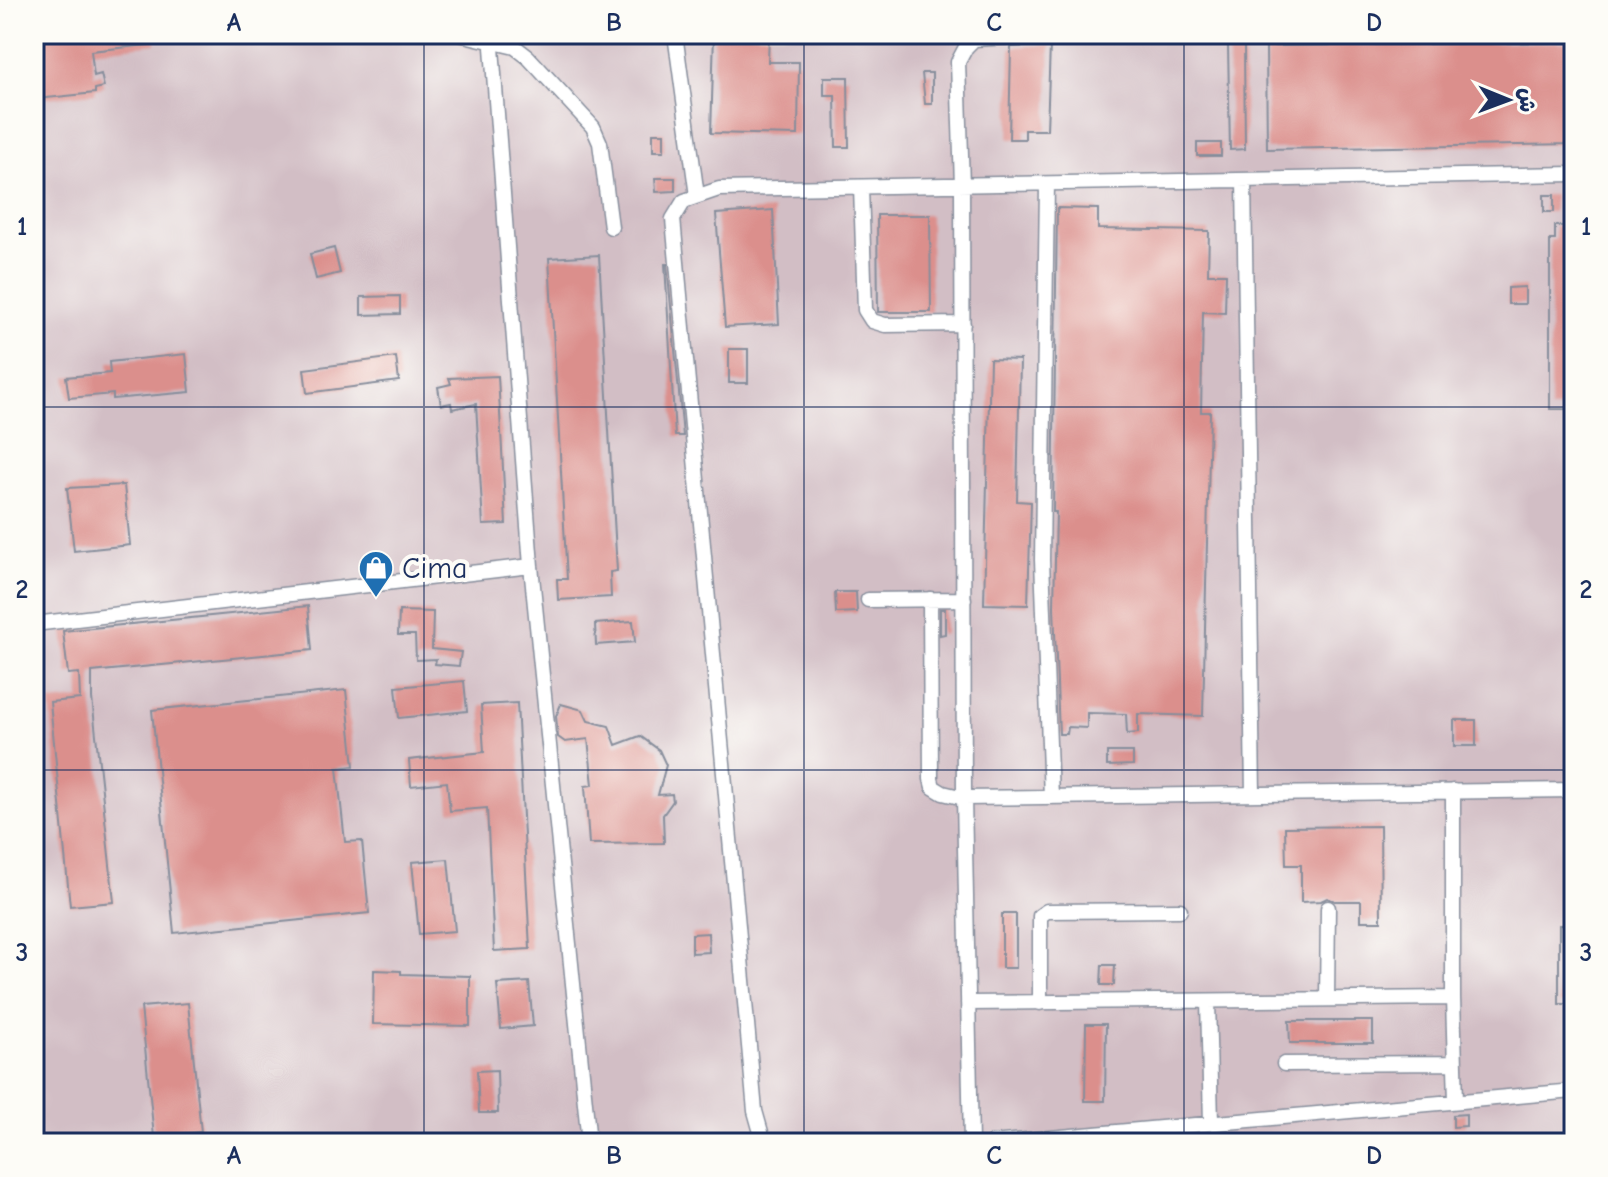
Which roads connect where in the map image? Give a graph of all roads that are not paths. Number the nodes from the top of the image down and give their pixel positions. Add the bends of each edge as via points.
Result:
1 (460, 34) edge
2 (675, 34) edge
3 (956, 34) edge
4 (1065, 34) edge
5 (491, 38) edge
6 (966, 47) junction
7 (1574, 174) edge
8 (1244, 180) junction
9 (1047, 184) junction
10 (962, 186) junction
11 (861, 187) junction
12 (697, 196) junction
13 (611, 227) dead end
14 (963, 324) junction
15 (531, 566) junction
16 (930, 599) junction
17 (964, 599) junction
18 (868, 600) dead end
19 (34, 624) edge
20 (1574, 790) edge
21 (1453, 791) junction
22 (1253, 794) junction
23 (1051, 797) junction
24 (964, 798) junction
25 (1328, 908) dead end
26 (1180, 910) dead end
27 (1453, 998) junction
28 (1327, 999) junction
29 (1208, 1001) junction
30 (968, 1003) junction
31 (1040, 1003) junction
32 (1455, 1063) junction
33 (1284, 1064) dead end
34 (1574, 1091) edge
35 (1456, 1101) junction
36 (1211, 1123) junction
37 (589, 1143) edge
38 (764, 1143) edge
39 (971, 1143) edge
40 (992, 1143) edge

1 - 5 street
2 - 12 street
3 - 6 street
4 - 6 street via 974,39
5 - 13 street via 528,57 593,127 600,143
5 - 15 street
6 - 10 street via 958,62
7 - 8 street
8 - 9 street
8 - 22 street
9 - 10 street
9 - 23 street via 1042,560
10 - 11 street
10 - 14 street
11 - 12 street via 719,189
11 - 14 street via 865,310 872,321
12 - 38 street via 684,201 673,219 755,1111
14 - 17 street
15 - 19 street
15 - 37 street
16 - 17 street
16 - 18 street
16 - 24 street via 931,779 943,793
17 - 24 street
20 - 21 street
21 - 22 street
21 - 27 street
22 - 23 street
23 - 24 street
24 - 30 street
25 - 28 street
26 - 31 street via 1047,911 1040,916
27 - 28 street
27 - 32 street
28 - 29 street
29 - 31 street
29 - 36 street
30 - 31 street
30 - 39 street
32 - 33 street
32 - 35 street
34 - 35 street
35 - 36 street
36 - 40 street

